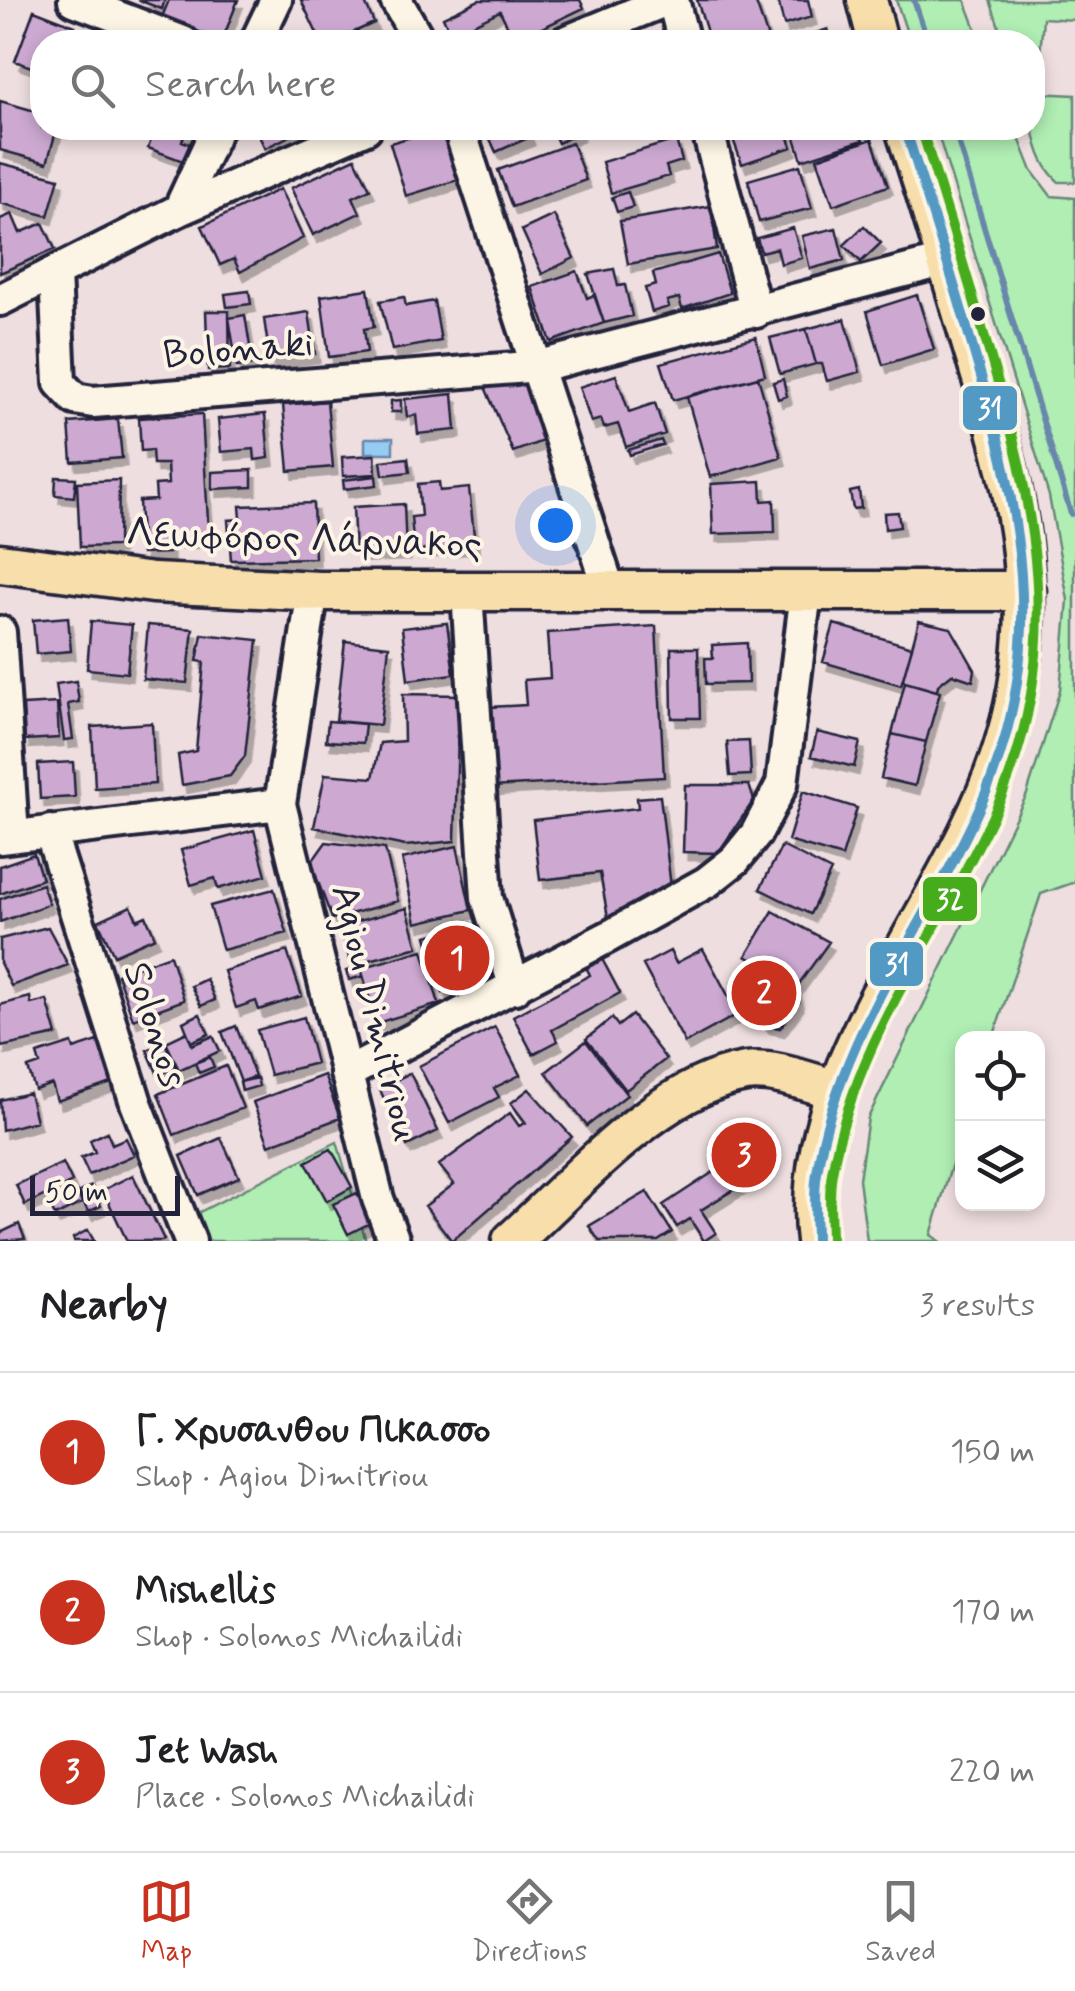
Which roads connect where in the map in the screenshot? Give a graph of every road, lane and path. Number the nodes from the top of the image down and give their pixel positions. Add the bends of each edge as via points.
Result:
1 (74, 0) edge
2 (276, 0) edge
3 (396, 0) edge
4 (670, 0) edge
5 (867, 0) edge
6 (152, 30) edge
7 (262, 30) edge
8 (413, 30) edge
9 (595, 30) edge
10 (680, 30) edge
11 (875, 30) edge
12 (211, 140) edge
13 (338, 140) edge
14 (463, 140) edge
15 (710, 140) edge
16 (909, 140) edge
17 (178, 210) junction
18 (946, 260) junction
19 (55, 273) junction
20 (0, 300) edge
21 (756, 312) junction
22 (540, 366) junction
23 (0, 562) edge
24 (313, 590) junction
25 (1026, 591) junction
26 (467, 592) junction
27 (610, 592) junction
28 (806, 592) junction
29 (0, 632) edge
30 (280, 804) junction
31 (50, 832) junction
32 (6, 837) edge
33 (515, 988) junction
34 (346, 1074) junction
35 (832, 1103) junction
36 (190, 1241) edge
37 (394, 1241) edge
38 (512, 1241) edge
39 (816, 1241) edge

1 - 6 street
2 - 7 street
3 - 8 street
4 - 9 street
4 - 10 street
5 - 11 main road
12 - 17 street
13 - 17 street
14 - 22 street
15 - 21 street
16 - 18 main road
17 - 19 street
18 - 21 street, Bolonaki
18 - 25 main road via 1008,458
19 - 20 street
19 - 22 street, Bolonaki via 57,370 75,399
21 - 22 street, Bolonaki
22 - 27 street
23 - 24 main road, Λεωφόρος Λάρνακος via 153,583
24 - 26 main road, Λεωφόρος Λάρνακος
24 - 30 street
25 - 28 main road, Λεωφόρος Λάρνακος
25 - 35 main road via 1020,671 995,772
26 - 27 main road, Λεωφόρος Λάρνακος
26 - 33 street via 487,898
27 - 28 main road, Λεωφόρος Λάρνακος
28 - 33 street via 782,784 756,834 707,882
29 - 32 street
30 - 31 street
30 - 34 street, Agiou Dimitriou
31 - 32 street
31 - 36 street, Solonos via 136,1103
33 - 34 street
34 - 37 street, Agiou Dimitriou
35 - 38 main road via 694,1088 664,1106
35 - 39 main road via 814,1193

